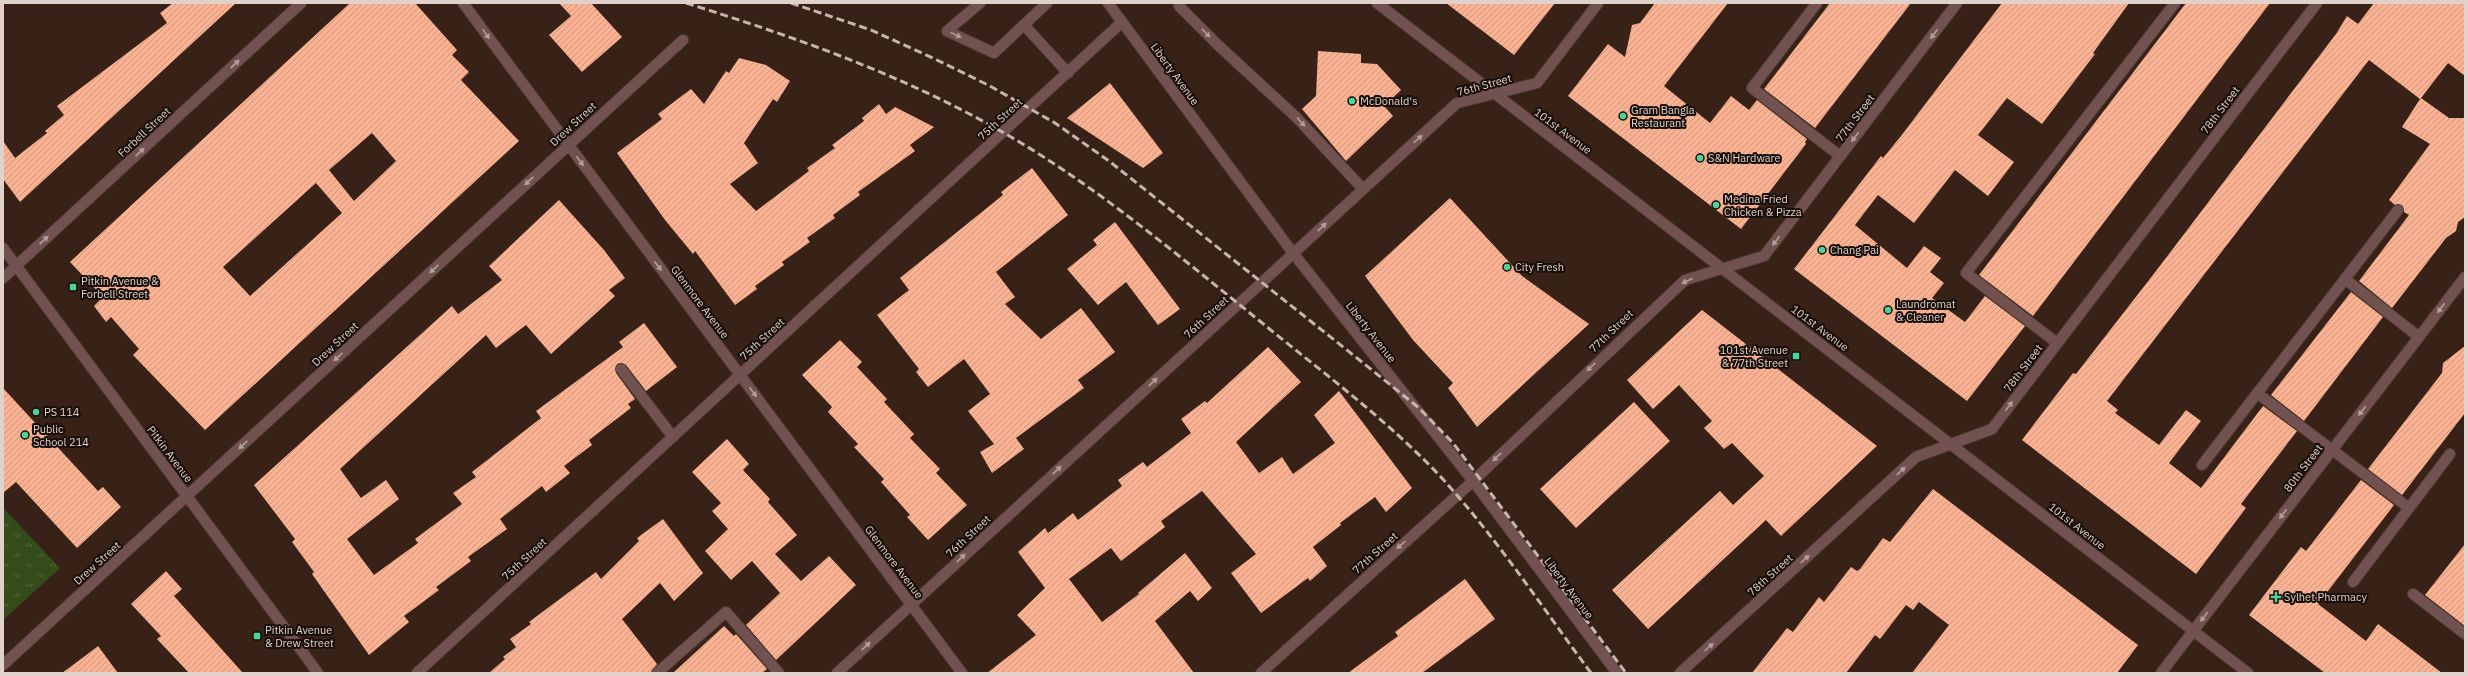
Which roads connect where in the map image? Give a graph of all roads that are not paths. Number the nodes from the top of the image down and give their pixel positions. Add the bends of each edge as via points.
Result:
1 (301, 3) edge
2 (463, 3) edge
3 (980, 3) edge
4 (1048, 3) edge
5 (1108, 3) edge
6 (1377, 3) edge
7 (1598, 3) edge
8 (1816, 3) edge
9 (2175, 3) edge
10 (2314, 4) edge
11 (1953, 5) edge
12 (1179, 6) dead end
13 (1122, 22) junction
14 (1024, 25) junction
15 (683, 40) dead end
16 (1068, 73) junction
17 (1494, 94) junction
18 (568, 145) junction
19 (1840, 156) junction
20 (1363, 189) junction
21 (2398, 210) dead end
22 (3, 248) edge
23 (1293, 253) junction
24 (16, 266) junction
25 (1724, 270) junction
26 (2465, 277) edge
27 (3, 278) edge
28 (2345, 279) junction
29 (2419, 337) junction
30 (2057, 343) junction
31 (621, 369) dead end
32 (740, 375) junction
33 (2257, 394) junction
34 (673, 437) junction
35 (1951, 444) junction
36 (2332, 451) junction
37 (2450, 454) dead end
38 (2202, 465) dead end
39 (1473, 480) junction
40 (187, 497) junction
41 (2409, 508) junction
42 (2353, 582) dead end
43 (2413, 594) dead end
44 (911, 605) junction
45 (2193, 631) junction
46 (2465, 634) edge
47 (3, 665) edge
48 (318, 673) edge
49 (417, 673) edge
50 (657, 673) edge
51 (780, 673) edge
52 (837, 673) edge
53 (962, 673) edge
54 (1261, 673) edge
55 (1618, 673) edge
56 (1680, 673) edge
57 (2161, 673) edge
58 (2248, 673) edge

24 -> 1 street, Forbell Street
2 -> 18 street, Glenmore Avenue
3 -> 14 street via 947,31 994,53
4 - 14 street
5 - 13 street, Liberty Avenue
6 - 17 street, 101st Avenue
7 - 17 street, 76th Street via 1537,83
8 - 19 street via 1752,88
9 - 30 street via 1966,273
10 - 30 street, 78th Street
11 -> 19 street, 77th Street
12 -> 20 street via 1296,117
13 - 16 street, 75th Street
13 - 23 street, Liberty Avenue
14 - 16 street
15 - 18 street, Drew Street
16 - 32 street, 75th Street
20 -> 17 street, 76th Street via 1457,104
17 - 25 street, 101st Avenue
18 -> 32 street, Glenmore Avenue
18 -> 40 street, Drew Street
19 -> 25 street, 77th Street via 1764,256
23 -> 20 street, 76th Street
21 - 28 street
22 - 24 street, Pitkin Avenue
23 - 39 street, Liberty Avenue
44 -> 23 street, 76th Street
24 - 27 street, Forbell Street
24 - 40 street, Pitkin Avenue
25 - 35 street, 101st Avenue
25 -> 39 street, 77th Street via 1685,280
26 -> 29 street, 80th Street
28 - 29 street
28 - 33 street
29 -> 36 street, 80th Street
35 -> 30 street, 78th Street via 1992,429
31 - 34 street
32 - 34 street, 75th Street
32 -> 44 street, Glenmore Avenue
33 - 36 street
33 - 38 street
34 - 49 street, 75th Street
35 - 45 street, 101st Avenue
56 -> 35 street, 78th Street via 1916,457
36 - 41 street
36 -> 45 street, 80th Street
37 - 41 street
39 -> 54 street, 77th Street
39 - 55 street, Liberty Avenue
40 - 47 street, Drew Street
40 - 48 street, Pitkin Avenue
41 - 42 street
43 - 46 street
52 -> 44 street, 76th Street
44 - 53 street, Glenmore Avenue
45 - 57 street, 80th Street
45 - 58 street, 101st Avenue
50 - 51 street via 726,612

